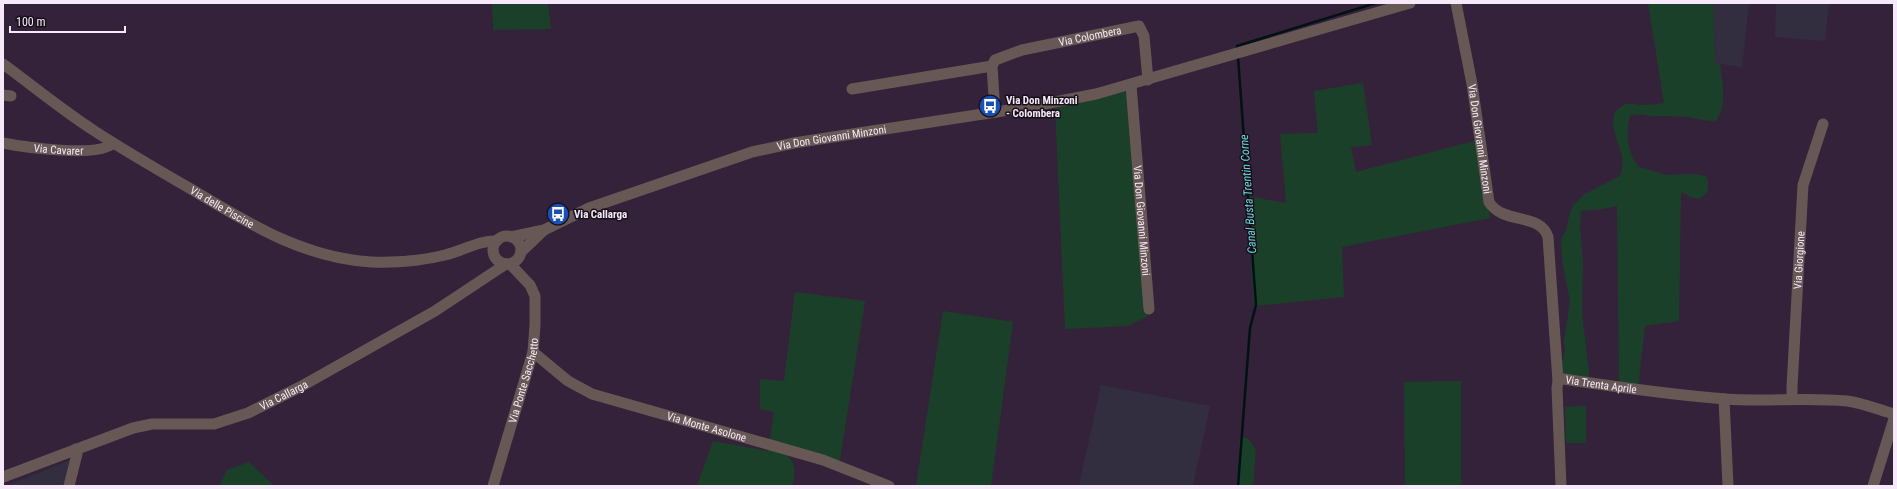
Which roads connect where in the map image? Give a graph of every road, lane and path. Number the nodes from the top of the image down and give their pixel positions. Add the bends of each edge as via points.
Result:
1 (1410, 3) edge
2 (1456, 3) edge
3 (3, 64) edge
4 (992, 66) junction
5 (1148, 80) junction
6 (1131, 85) junction
7 (852, 89) dead end
8 (995, 112) junction
9 (1823, 124) dead end
10 (3, 143) edge
11 (113, 143) junction
12 (544, 230) junction
13 (512, 237) junction
14 (497, 241) junction
15 (471, 247) junction
16 (495, 255) junction
17 (513, 260) junction
18 (492, 274) junction
19 (1149, 309) dead end
20 (533, 352) junction
21 (1558, 381) junction
22 (1724, 399) junction
23 (1792, 399) junction
24 (1894, 414) edge
25 (1894, 419) edge
26 (76, 449) junction
27 (3, 477) edge
28 (69, 486) edge
29 (493, 486) edge
30 (889, 486) edge
31 (1560, 486) edge
32 (1728, 486) edge
33 (1873, 486) edge

1 - 5 street, Via Don Giovanni Minzoni
2 - 21 street, Via Don Giovanni Minzoni via 1472,84 1489,202 1493,209 1501,214 1540,225 1546,230 1548,237
3 - 11 street, Via delle Piscine
4 - 5 street, Via Colombera via 995,60 1022,50 1139,26 1144,36
4 - 7 street, Via Colombera
4 - 8 street
5 - 6 street, Via Don Giovanni Minzoni
6 - 8 street, Via Don Giovanni Minzoni via 1063,102
6 - 19 street, Via Don Giovanni Minzoni
8 - 12 street, Via Don Giovanni Minzoni via 752,152 589,208
9 - 23 street, Via Giorgione via 1803,185
10 - 11 street, Via Cavarer via 89,151 110,147
11 - 15 street, Via delle Piscine via 261,230 311,251 351,260 392,262 429,259
12 - 13 street, Via delle Piscine
12 - 17 street, Via Callarga
13 - 14 street, Via delle Piscine
13 - 17 street via 519,242
14 - 15 street, Via delle Piscine via 490,240
14 - 16 street
15 - 16 street, Via delle Piscine
16 - 17 street, Via delle Piscine
16 - 18 street
17 - 18 street, Via Callarga
17 - 20 street, Via Ponte Sacchetto via 535,296
18 - 26 street, Via Callarga via 435,311 300,387 248,413 214,424 152,424 133,428
20 - 29 street, Via Ponte Sacchetto
20 - 30 street, Via Monte Asolone via 568,381 592,394 823,460
21 - 22 street, Via Trenta Aprile via 1563,379
21 - 31 street, Via Trenta Aprile
22 - 23 street, Via Trenta Aprile
22 - 32 street
23 - 24 street, Via Trenta Aprile via 1849,401
25 - 33 street
26 - 27 street, Via Callarga
26 - 28 street

